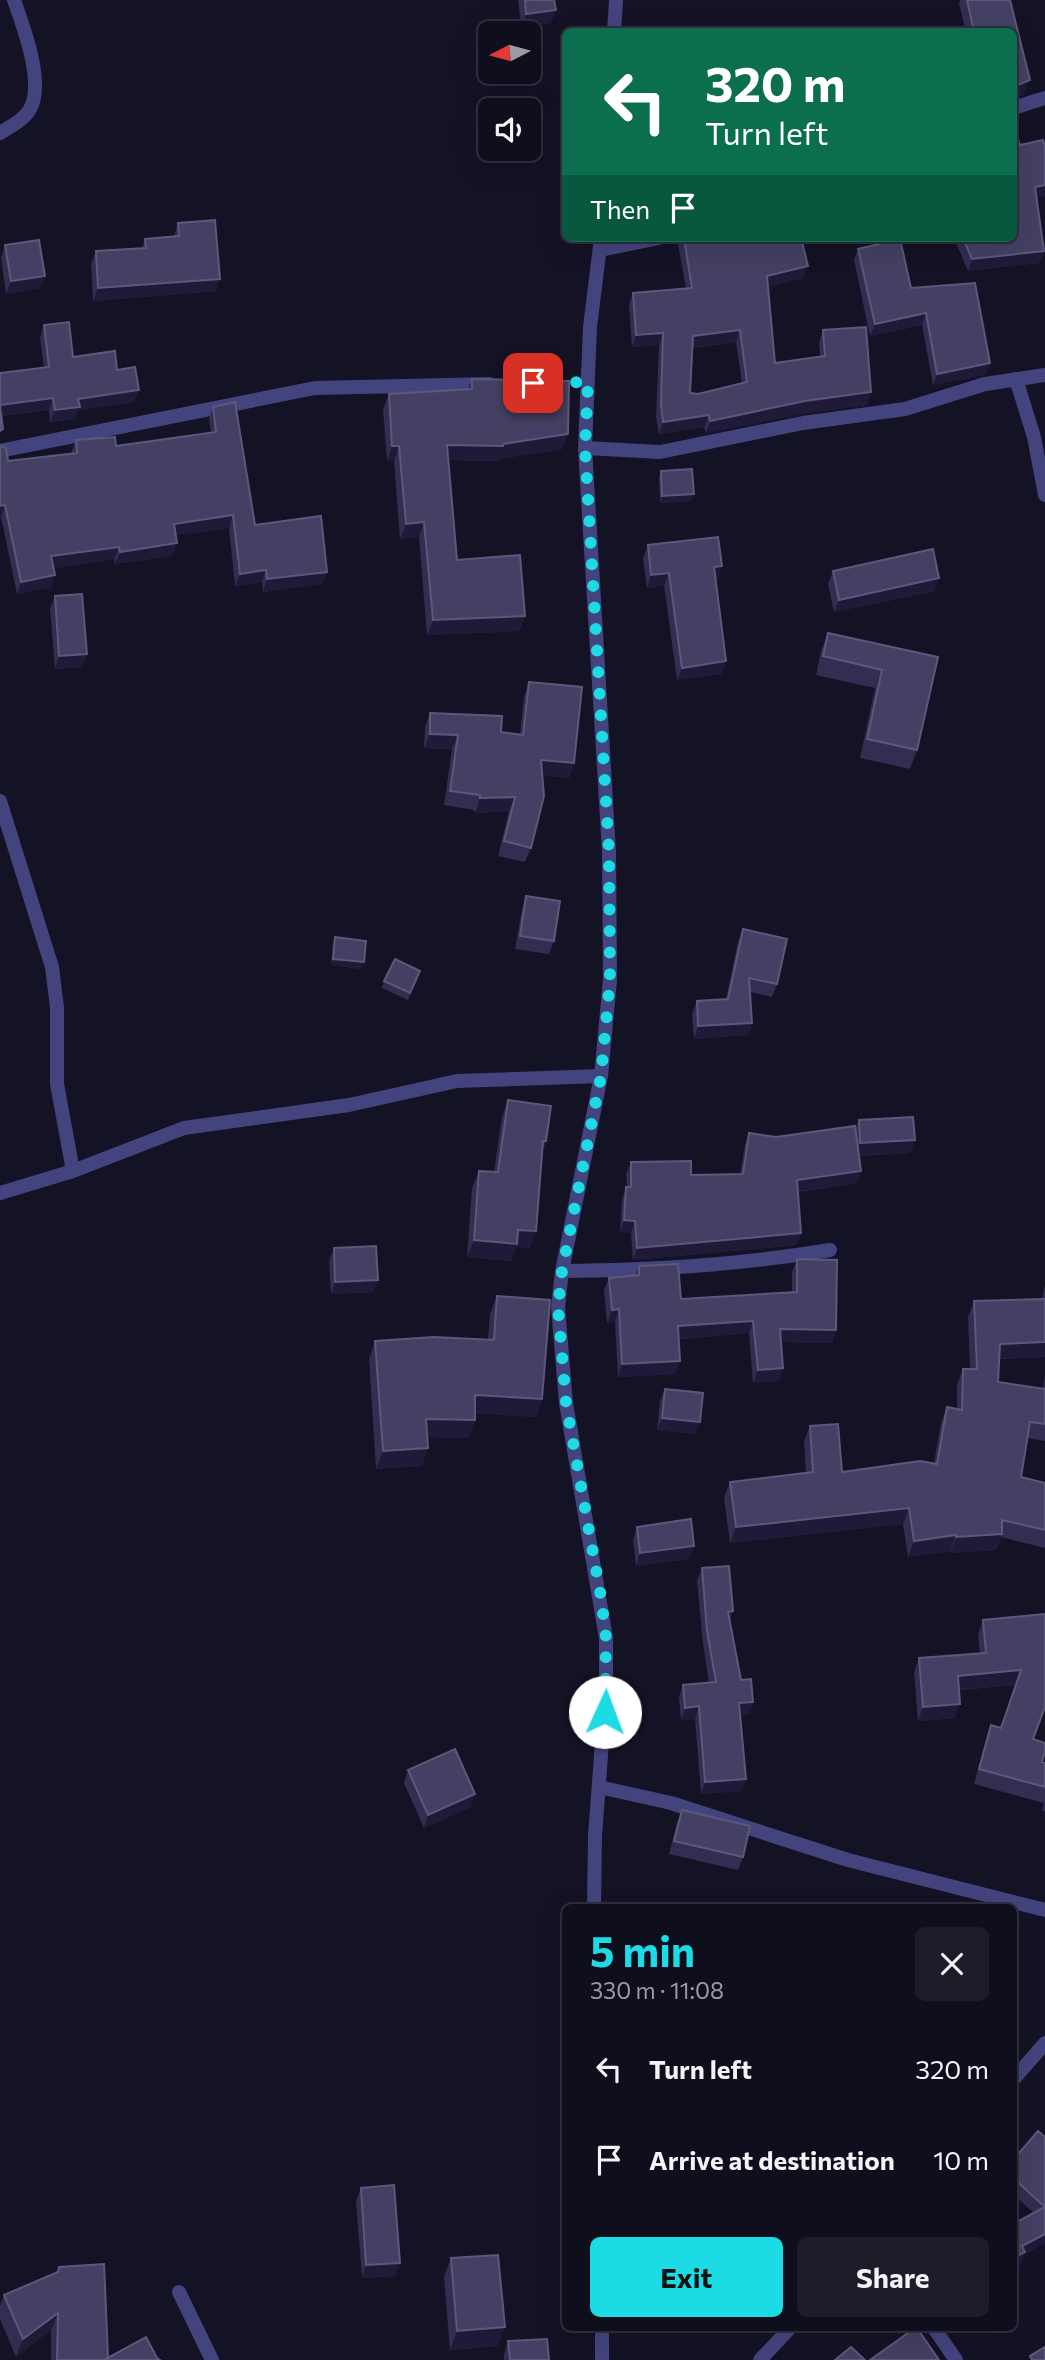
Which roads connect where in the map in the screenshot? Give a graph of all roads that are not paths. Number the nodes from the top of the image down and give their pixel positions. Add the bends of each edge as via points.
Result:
1 (14, 0) edge
2 (616, 0) edge
3 (614, 28) edge
4 (1045, 98) edge
5 (1017, 107) edge
6 (0, 133) edge
7 (620, 242) edge
8 (601, 244) edge
9 (1045, 375) edge
10 (1016, 379) junction
11 (506, 384) edge
12 (585, 448) junction
13 (0, 451) edge
14 (1045, 495) edge
15 (0, 801) edge
16 (601, 1076) junction
17 (73, 1171) junction
18 (0, 1193) edge
19 (830, 1250) dead end
20 (562, 1271) junction
21 (599, 1787) junction
22 (594, 1904) edge
23 (1045, 1910) edge
24 (1045, 2043) edge
25 (1017, 2075) edge
26 (179, 2292) dead end
27 (602, 2331) edge
28 (787, 2331) edge
29 (936, 2331) edge
30 (212, 2360) edge
31 (602, 2360) edge
32 (760, 2360) edge
33 (956, 2360) edge

1 - 6 street via 32,59 34,96 25,116
2 - 3 street
4 - 5 street
7 - 8 street
8 - 12 street via 581,382
9 - 10 street
10 - 12 street via 961,390 905,409 803,423 660,452
10 - 14 street
11 - 13 street via 315,388
12 - 16 street via 609,852 610,980
15 - 17 street via 52,967 57,1084
16 - 17 street via 457,1081 349,1105 184,1128
16 - 20 street
17 - 18 street
19 - 20 street via 739,1265
20 - 21 street via 560,1360 606,1638
21 - 22 street
21 - 23 street via 671,1803 848,1860
24 - 25 street
26 - 30 street
27 - 31 street
28 - 32 street
29 - 33 street

